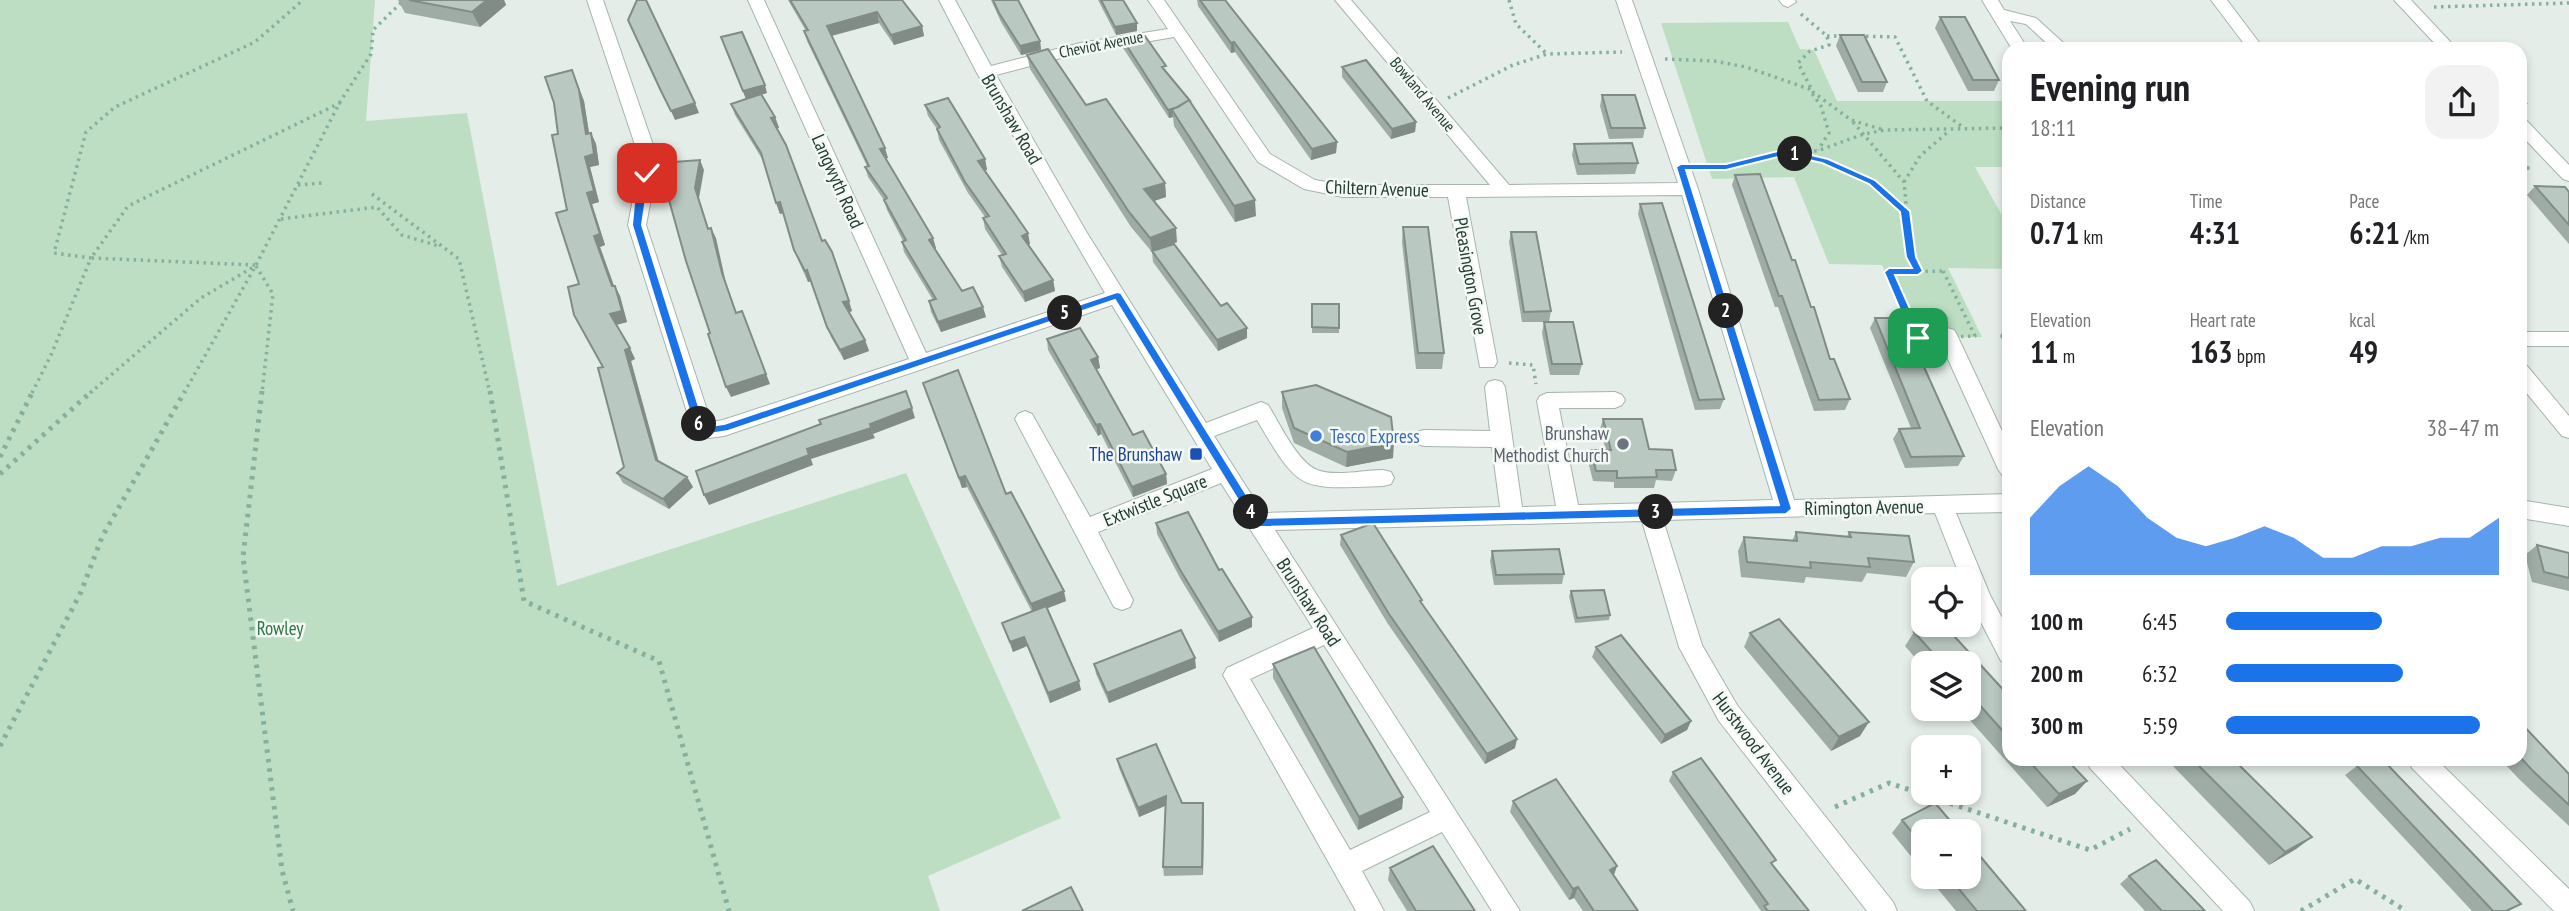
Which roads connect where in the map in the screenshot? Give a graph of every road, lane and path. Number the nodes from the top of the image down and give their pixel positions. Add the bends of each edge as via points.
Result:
1 (303, 0) edge
2 (404, 0) edge
3 (595, 0) edge
4 (755, 0) edge
5 (947, 0) edge
6 (1156, 0) edge
7 (1343, 0) edge
8 (1509, 0) edge
9 (1624, 0) edge
10 (2219, 0) edge
11 (2402, 0) edge
12 (1787, 1) edge
13 (2569, 3) edge
14 (1994, 6) edge
15 (2434, 7) dead end
16 (1178, 32) junction
17 (1827, 36) junction
18 (2016, 42) edge
19 (2054, 42) edge
20 (2251, 42) edge
21 (2442, 42) edge
22 (1547, 54) junction
23 (1645, 55) junction
24 (985, 73) junction
25 (1813, 92) junction
26 (340, 102) junction
27 (1433, 106) junction
28 (1851, 120) junction
29 (1964, 128) junction
30 (2002, 128) edge
31 (1885, 130) junction
32 (1948, 131) junction
33 (2527, 131) edge
34 (1864, 134) junction
35 (1786, 152) junction
36 (1817, 152) junction
37 (1681, 167) junction
38 (2569, 175) edge
39 (1904, 182) junction
40 (322, 183) dead end
41 (297, 185) junction
42 (1503, 188) junction
43 (1689, 189) junction
44 (1456, 190) junction
45 (372, 194) dead end
46 (1905, 211) junction
47 (280, 219) junction
48 (442, 247) junction
49 (90, 258) junction
50 (256, 265) junction
51 (1918, 271) junction
52 (1117, 296) junction
53 (1947, 336) junction
54 (2527, 339) edge
55 (2569, 339) edge
56 (920, 362) junction
57 (1487, 362) dead end
58 (2527, 379) edge
59 (1495, 387) dead end
60 (1615, 400) dead end
61 (1025, 419) dead end
62 (2569, 430) edge
63 (1201, 433) junction
64 (1424, 438) dead end
65 (1502, 439) junction
66 (2002, 454) edge
67 (0, 457) edge
68 (1226, 472) junction
69 (0, 474) edge
70 (1383, 478) dead end
71 (2002, 503) edge
72 (1942, 505) junction
73 (1786, 509) junction
74 (2527, 510) edge
75 (1650, 513) junction
76 (1569, 514) junction
77 (1512, 516) junction
78 (2569, 517) edge
79 (1258, 522) junction
80 (1085, 528) junction
81 (1122, 600) dead end
82 (1329, 632) junction
83 (2002, 641) edge
84 (0, 746) edge
85 (2105, 766) edge
86 (2427, 766) edge
87 (1447, 817) junction
88 (2153, 817) junction
89 (1811, 818) junction
90 (1345, 866) junction
91 (2569, 907) edge
92 (293, 911) edge
93 (729, 911) edge
94 (1371, 911) edge
95 (1507, 911) edge
96 (1884, 911) edge
97 (2241, 911) edge
98 (2301, 911) edge
99 (2406, 911) edge

1 - 49 path via 255,42 115,107 86,131 54,253
2 - 26 path via 373,30 371,54
3 - 56 street via 643,142 647,173 637,225 700,426 724,428
4 - 56 street, Langwyth Road
5 - 24 street, Brunshaw Road
6 - 16 street, Chiltern Avenue
7 - 27 street, Bowland Avenue
8 - 22 path via 1515,25
9 - 23 street
10 - 20 street
11 - 21 street
12 - 17 path
13 - 15 path
14 - 18 street
14 - 19 street via 2031,21
16 - 24 street, Cheviot Avenue via 1060,51
16 - 44 street, Chiltern Avenue via 1264,158 1287,173 1310,185 1343,191
17 - 25 path via 1829,45 1810,51 1798,64
17 - 29 path via 1895,37 1927,101
22 - 23 path
22 - 27 path via 1497,71
23 - 25 path via 1743,65
23 - 37 street
24 - 52 street, Brunshaw Road
25 - 28 path
25 - 36 path via 1829,133
26 - 41 path
26 - 49 path via 128,206
27 - 42 street, Bowland Avenue
28 - 31 path
28 - 34 path
29 - 30 path
29 - 32 path
31 - 32 path
31 - 34 path
32 - 39 path via 1920,156
33 - 38 street
34 - 36 path
34 - 39 path
35 - 36 path
35 - 37 path via 1726,167
35 - 46 path via 1858,174
37 - 43 street
39 - 46 path
40 - 41 path
41 - 47 path
42 - 43 street, Chiltern Avenue
42 - 44 street, Chiltern Avenue
43 - 73 street
44 - 57 street, Pleasington Grove
45 - 48 path
46 - 51 path via 1911,257
47 - 48 path via 377,207 402,235
47 - 50 path
48 - 93 path via 459,259 496,418 524,601 659,661
49 - 50 path
49 - 67 path via 51,355
50 - 69 path via 191,307 139,349
50 - 84 path via 102,537 81,592
50 - 92 path via 273,294 243,557 282,870
51 - 53 path via 1943,271 1975,336
51 - 53 path via 1889,272 1918,338
52 - 56 street
52 - 63 street, Brunshaw Road
53 - 66 street
54 - 55 street
58 - 62 street
59 - 65 street
60 - 76 street via 1547,401
61 - 80 street, Extwistle Square
63 - 68 street, Brunshaw Road
63 - 70 street via 1261,410 1307,475 1326,480
64 - 65 street
65 - 77 street
68 - 79 street, Brunshaw Road
68 - 80 street, Extwistle Square
71 - 72 street, Rimington Avenue
72 - 73 street, Rimington Avenue
72 - 83 street
73 - 75 street, Rimington Avenue
74 - 78 street
75 - 76 street, Rimington Avenue
75 - 89 street, Hurstwood Avenue via 1691,647 1708,681
76 - 77 street, Rimington Avenue
77 - 79 street, Rimington Avenue
79 - 82 street, Brunshaw Road
80 - 81 street, Extwistle Square
82 - 87 street, Brunshaw Road
82 - 90 street via 1235,675
85 - 88 street
86 - 91 street
87 - 90 street
87 - 95 street, Brunshaw Road
88 - 89 path via 2090,850 1889,783
88 - 97 street
89 - 96 street, Hurstwood Avenue
90 - 94 street
98 - 99 path via 2355,879

